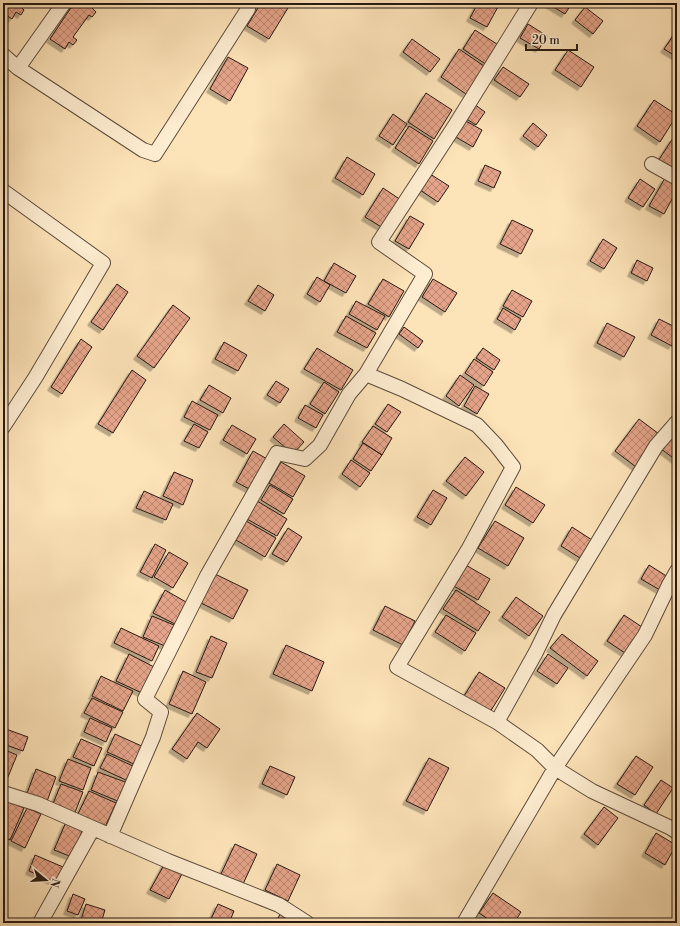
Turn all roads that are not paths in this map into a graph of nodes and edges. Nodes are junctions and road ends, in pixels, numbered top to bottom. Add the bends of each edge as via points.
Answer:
1 (64, 3) edge
2 (531, 3) edge
3 (248, 9) dead end
4 (3, 55) edge
5 (18, 68) junction
6 (652, 164) dead end
7 (677, 178) edge
8 (3, 191) edge
9 (366, 374) junction
10 (677, 422) edge
11 (3, 427) edge
12 (677, 571) edge
13 (497, 722) junction
14 (555, 768) junction
15 (3, 793) edge
16 (93, 828) junction
17 (677, 832) edge
18 (110, 836) junction
19 (40, 923) edge
20 (306, 923) edge
21 (464, 923) edge

1 - 5 street
2 - 9 street via 379,242 425,274
3 - 5 street via 155,154 143,150
4 - 5 street
6 - 7 street
8 - 11 street via 103,263
9 - 13 street via 477,425 513,467 468,550 398,667
9 - 18 street via 349,394 320,444 305,458 277,453 207,576 145,699 161,712 153,737
10 - 13 street via 656,446 554,615
12 - 14 street via 645,636
13 - 14 street via 537,750
14 - 17 street via 592,791
14 - 21 street
15 - 16 street via 38,804
16 - 18 street
16 - 19 street
18 - 20 street via 279,905

